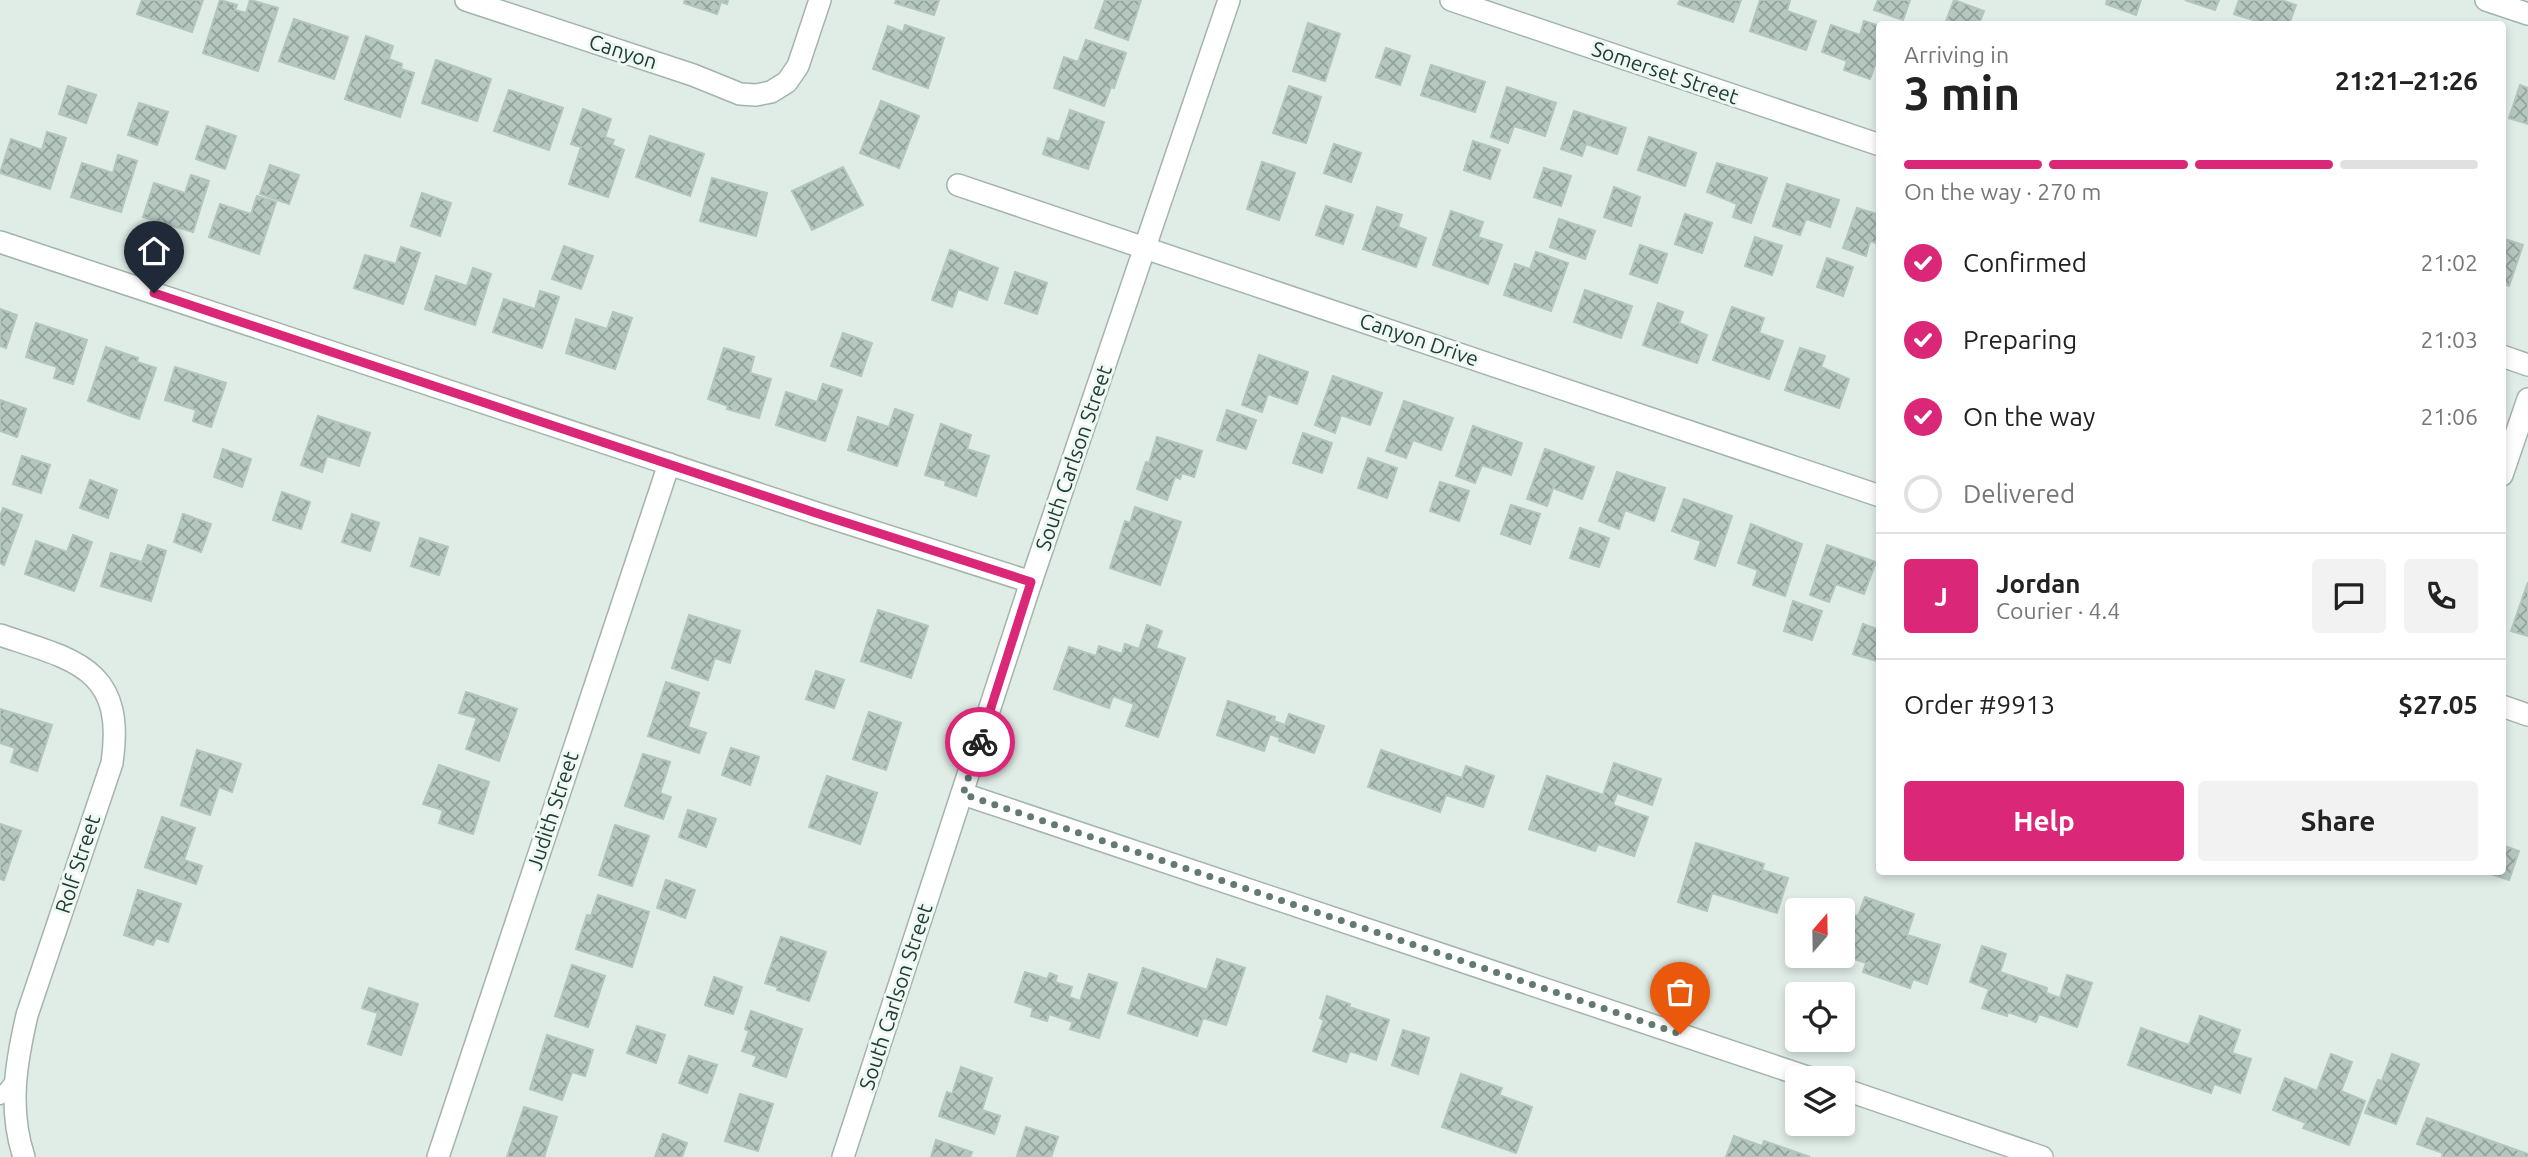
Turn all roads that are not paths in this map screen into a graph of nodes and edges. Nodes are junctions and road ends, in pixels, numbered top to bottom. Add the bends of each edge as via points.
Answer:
1 (466, 0) edge
2 (820, 0) edge
3 (1229, 0) edge
4 (1451, 0) edge
5 (2486, 0) edge
6 (2528, 14) edge
7 (1876, 144) edge
8 (958, 185) dead end
9 (0, 242) edge
10 (1146, 248) junction
11 (2506, 357) edge
12 (2528, 365) edge
13 (2528, 399) edge
14 (2506, 463) edge
15 (669, 464) junction
16 (1876, 495) edge
17 (1031, 582) junction
18 (0, 635) edge
19 (2506, 707) edge
20 (2528, 715) edge
21 (963, 794) junction
22 (1785, 1070) edge
23 (14, 1080) junction
24 (1855, 1093) edge
25 (0, 1097) edge
26 (24, 1157) edge
27 (438, 1157) edge
28 (843, 1157) edge
29 (2042, 1157) edge

1 - 2 street, Canyon via 740,94 756,95 787,82 798,66
3 - 10 street, South Carlson Street
4 - 7 street, Somerset Street
5 - 6 street
8 - 10 street, Canyon Drive
9 - 15 street
10 - 16 street, Canyon Drive
10 - 17 street, South Carlson Street
11 - 12 street
13 - 14 street
15 - 17 street
15 - 27 street, Judith Street
17 - 21 street, South Carlson Street
18 - 23 street, Rolf Street via 86,668 105,689 116,738 112,763 27,1015
19 - 20 street
21 - 22 street
21 - 28 street, South Carlson Street
23 - 25 lane
23 - 26 street, Rolf Street
24 - 29 street

